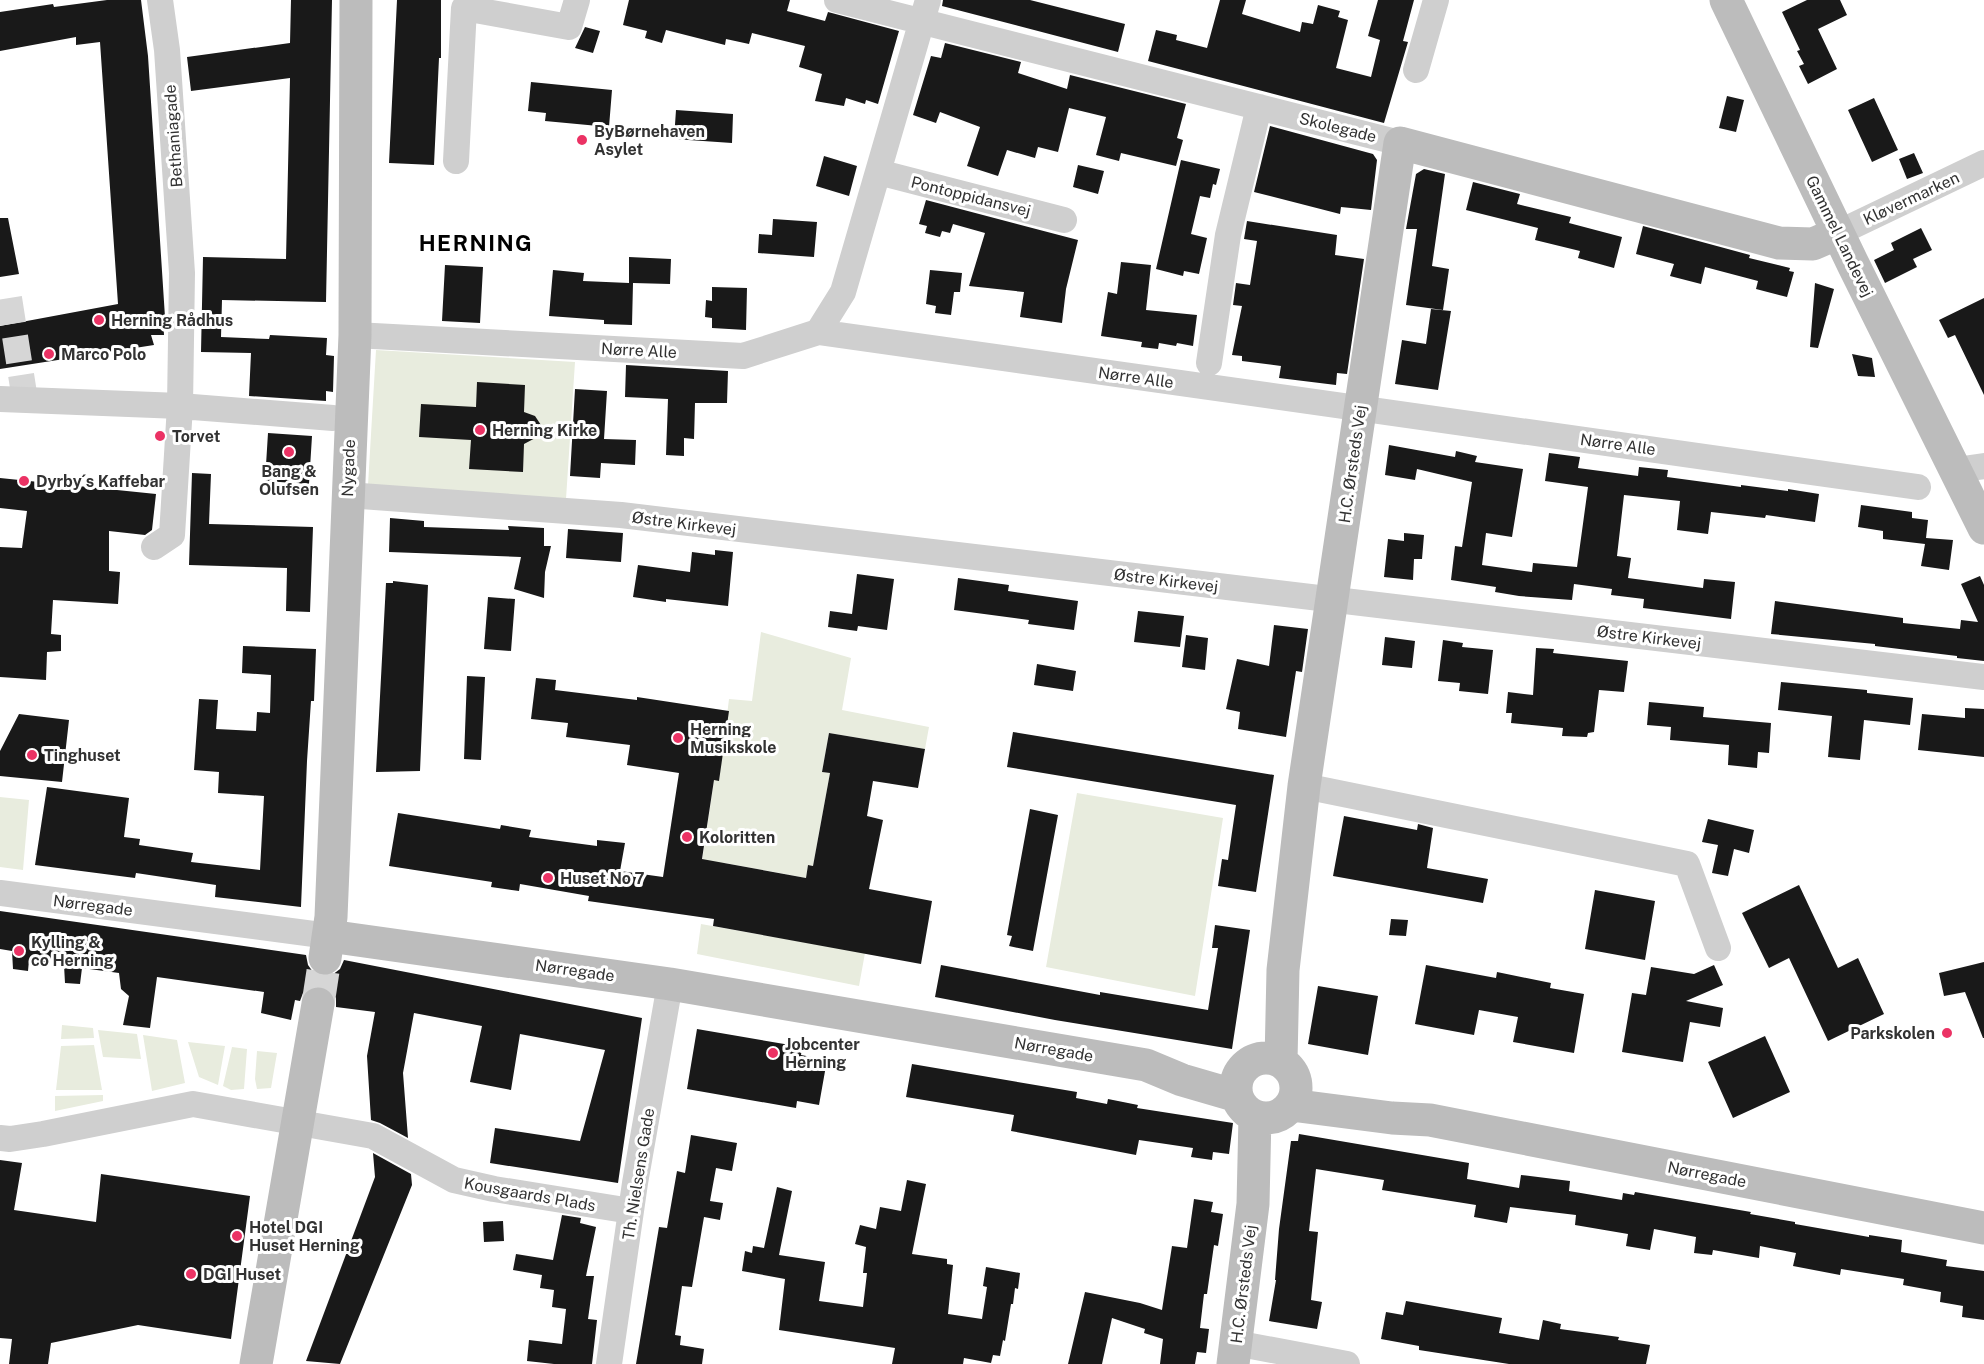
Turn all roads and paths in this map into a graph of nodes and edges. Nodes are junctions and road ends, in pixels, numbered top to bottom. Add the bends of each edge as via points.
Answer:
1 (160, 0) edge
2 (356, 0) edge
3 (576, 0) edge
4 (837, 0) edge
5 (1436, 0) edge
6 (1726, 0) edge
7 (925, 11) edge
8 (1416, 70) dead end
9 (1259, 107) junction
10 (1400, 142) junction
11 (456, 161) dead end
12 (1984, 163) edge
13 (878, 172) junction
14 (1064, 220) dead end
15 (1838, 232) junction
16 (818, 332) junction
17 (355, 335) junction
18 (1209, 363) dead end
19 (0, 399) edge
20 (180, 406) junction
21 (1360, 408) junction
22 (333, 417) dead end
23 (1970, 468) edge
24 (1918, 487) dead end
25 (347, 495) junction
26 (1984, 528) edge
27 (154, 547) dead end
28 (1332, 599) junction
29 (1984, 677) edge
30 (1304, 786) junction
31 (0, 893) edge
32 (327, 947) junction
33 (1718, 948) dead end
34 (670, 984) junction
35 (318, 1004) tunnel mouth
36 (1267, 1088) junction
37 (297, 1121) junction
38 (0, 1138) edge
39 (631, 1211) junction
40 (1984, 1228) edge
41 (1234, 1353) edge
42 (256, 1364) edge
43 (609, 1364) edge
44 (1347, 1364) edge

1 - 20 street, Bethaniagade via 182,273
2 - 17 street, Nygade
3 - 11 street via 569,27 464,8
4 - 7 street, Skolegade
5 - 8 street
6 - 15 street, Gammel Landevej
7 - 9 street, Skolegade
7 - 13 street
9 - 10 street, Skolegade
9 - 18 street via 1228,235
10 - 15 street, Skolegade via 1779,243 1813,244
10 - 21 street, H.C. Ørsteds Vej
12 - 15 street, Kløvermarken
13 - 14 street, Pontoppidansvej
13 - 16 street via 843,292
15 - 23 street, Gammel Landevej
16 - 17 street, Nørre Alle via 743,356
16 - 21 street, Nørre Alle
17 - 25 street, Nygade
19 - 20 street
20 - 22 street
20 - 27 street via 172,535
21 - 24 street, Nørre Alle
21 - 28 street, H.C. Ørsteds Vej
23 - 26 street, Gammel Landevej
25 - 28 street, Østre Kirkevej via 621,516
25 - 32 street, Nygade
28 - 29 street, Østre Kirkevej
28 - 30 street, H.C. Ørsteds Vej
30 - 33 street via 1688,864
30 - 36 street, H.C. Ørsteds Vej
31 - 32 street, Nørregade
32 - 34 street, Nørregade
34 - 36 street, Nørregade via 1146,1065 1184,1064
34 - 39 street, Th. Nielsens Gade
35 - 37 street
36 - 40 street, Nørregade via 1392,1118 1430,1120
36 - 41 street, H.C. Ørsteds Vej
37 - 38 street, Kousgaards Plads via 193,1104 43,1134
37 - 39 street, Kousgaards Plads via 373,1136 454,1180
37 - 42 street
39 - 43 street, Th. Nielsens Gade
41 - 44 street

